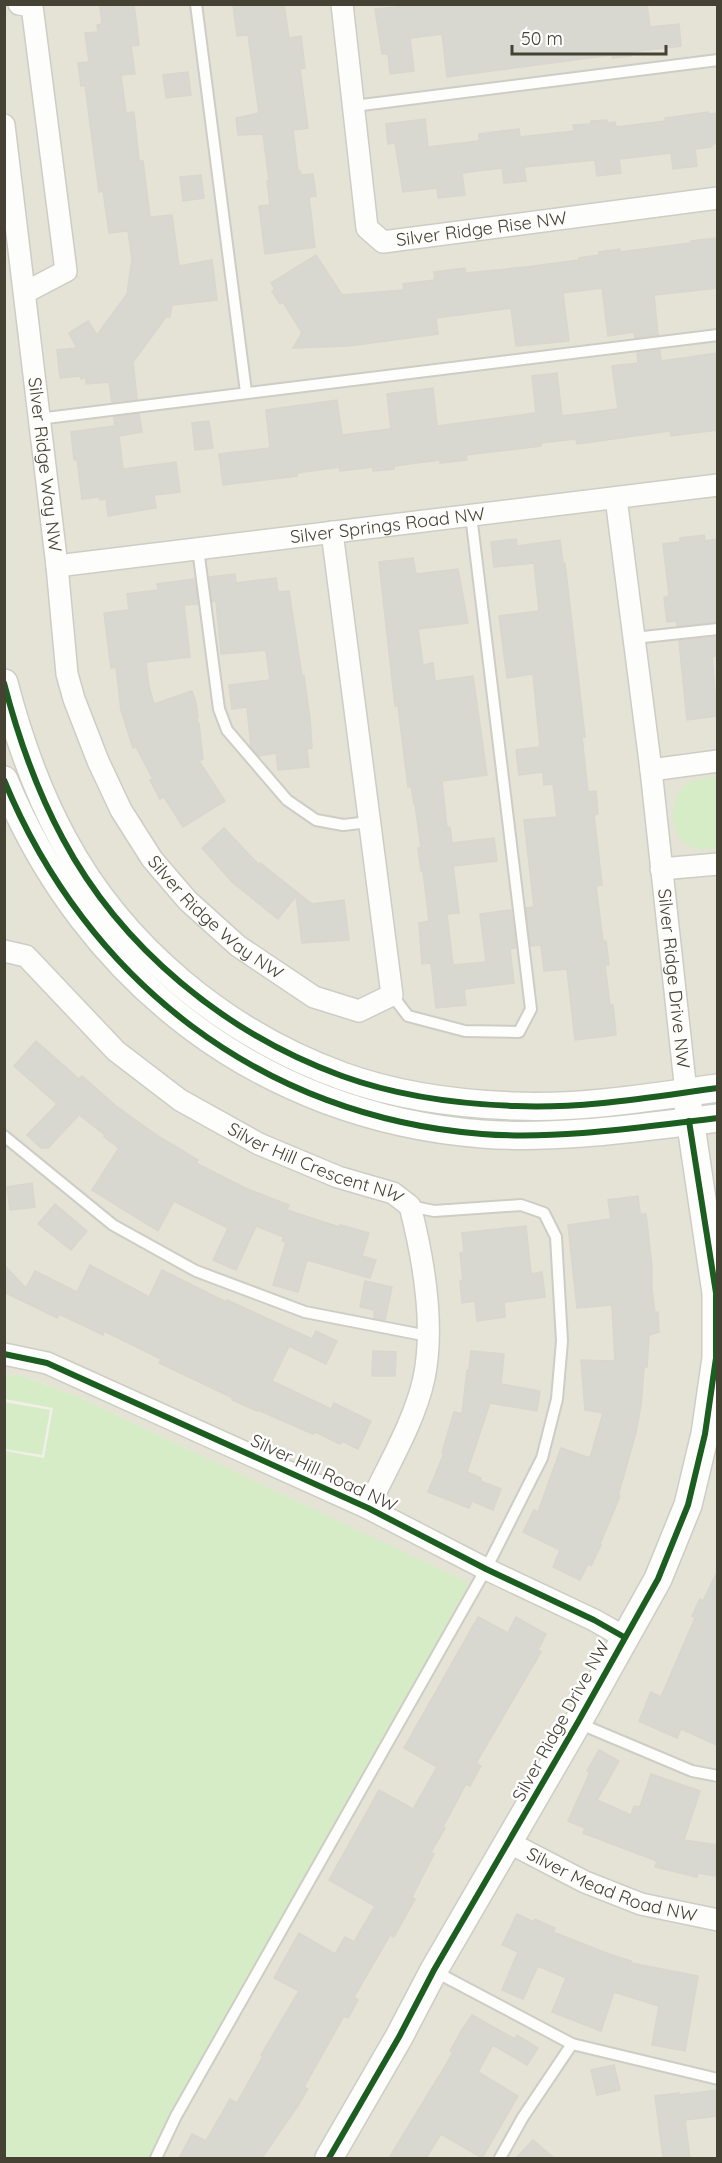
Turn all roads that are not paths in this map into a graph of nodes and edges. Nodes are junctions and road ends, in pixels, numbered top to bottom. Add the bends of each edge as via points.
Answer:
1 (19, 4) edge
2 (196, 4) edge
3 (342, 4) edge
4 (717, 60) edge
5 (354, 105) junction
6 (4, 125) edge
7 (717, 198) edge
8 (26, 292) junction
9 (717, 335) edge
10 (246, 392) junction
11 (38, 419) junction
12 (717, 485) edge
13 (616, 498) junction
14 (471, 515) junction
15 (332, 532) junction
16 (198, 549) junction
17 (57, 566) junction
18 (717, 628) edge
19 (634, 638) junction
20 (4, 683) edge
21 (717, 761) edge
22 (651, 770) junction
23 (4, 780) edge
24 (370, 822) junction
25 (717, 864) edge
26 (661, 869) junction
27 (5, 951) edge
28 (392, 995) junction
29 (717, 1088) edge
30 (686, 1092) junction
31 (717, 1118) edge
32 (689, 1121) junction
33 (4, 1136) edge
34 (410, 1206) junction
35 (428, 1335) junction
36 (4, 1354) edge
37 (368, 1508) junction
38 (486, 1569) junction
39 (624, 1637) junction
40 (578, 1722) junction
41 (717, 1776) edge
42 (510, 1842) junction
43 (717, 1920) edge
44 (434, 1970) junction
45 (572, 2044) junction
46 (717, 2079) edge
47 (156, 2158) edge
48 (329, 2158) edge
49 (500, 2158) edge

1 - 8 street via 32,6 66,272
2 - 10 lane
3 - 5 street, Silver Ridge Rise NW
4 - 5 lane
5 - 7 street, Silver Ridge Rise NW via 367,228 383,242
6 - 8 street, Silver Ridge Way NW
8 - 11 street, Silver Ridge Way NW
9 - 10 lane
10 - 11 lane
11 - 17 street, Silver Ridge Way NW
12 - 13 street, Silver Springs Road NW
13 - 14 street, Silver Springs Road NW
13 - 19 street, Silver Ridge Drive NW
14 - 15 street, Silver Springs Road NW
14 - 28 lane via 531,1009 519,1032 465,1031 408,1016
15 - 16 street, Silver Springs Road NW
15 - 24 street
16 - 17 street, Silver Springs Road NW
16 - 24 lane via 219,709 227,730 287,800 316,820 343,825
17 - 28 street, Silver Ridge Way NW via 67,674 74,699 116,800 152,859 188,901 238,946 314,997 359,1011
18 - 19 lane
19 - 22 street, Silver Ridge Drive NW
20 - 30 street via 19,737 47,808 89,881 139,943 177,980 240,1026 291,1055 343,1076 425,1098 517,1106 568,1105
21 - 22 street
22 - 26 street, Silver Ridge Drive NW
23 - 32 street via 38,852 98,939 166,1007 207,1039 256,1068 348,1107 418,1125 482,1134 542,1135
24 - 28 street
25 - 26 street
26 - 30 street, Silver Ridge Drive NW
27 - 34 street, Silver Hill Crescent NW via 26,956 116,1051 180,1100 259,1144 339,1177 393,1193
29 - 30 street
30 - 32 street, Silver Ridge Drive NW
31 - 32 street
32 - 39 street, Silver Ridge Drive NW via 716,1293 716,1358 705,1434 688,1504 658,1579
33 - 35 lane via 113,1225 196,1271 305,1312
34 - 35 street, Silver Hill Crescent NW via 425,1284
34 - 38 lane via 434,1211 520,1205 544,1213 556,1237 562,1341 557,1399 542,1458
35 - 37 street, Silver Hill Crescent NW via 424,1378 411,1416
36 - 37 street, Silver Hill Road NW via 47,1363
37 - 38 street, Silver Hill Road NW
38 - 39 street, Silver Hill Road NW
38 - 47 lane via 176,2116
39 - 40 street, Silver Ridge Drive NW
40 - 41 lane via 692,1771
40 - 42 street, Silver Ridge Drive NW
42 - 43 street, Silver Mead Road NW via 585,1882 641,1904
42 - 44 street, Silver Ridge Drive NW
44 - 45 lane
44 - 48 street, Silver Ridge Drive NW
45 - 46 lane
45 - 49 lane

